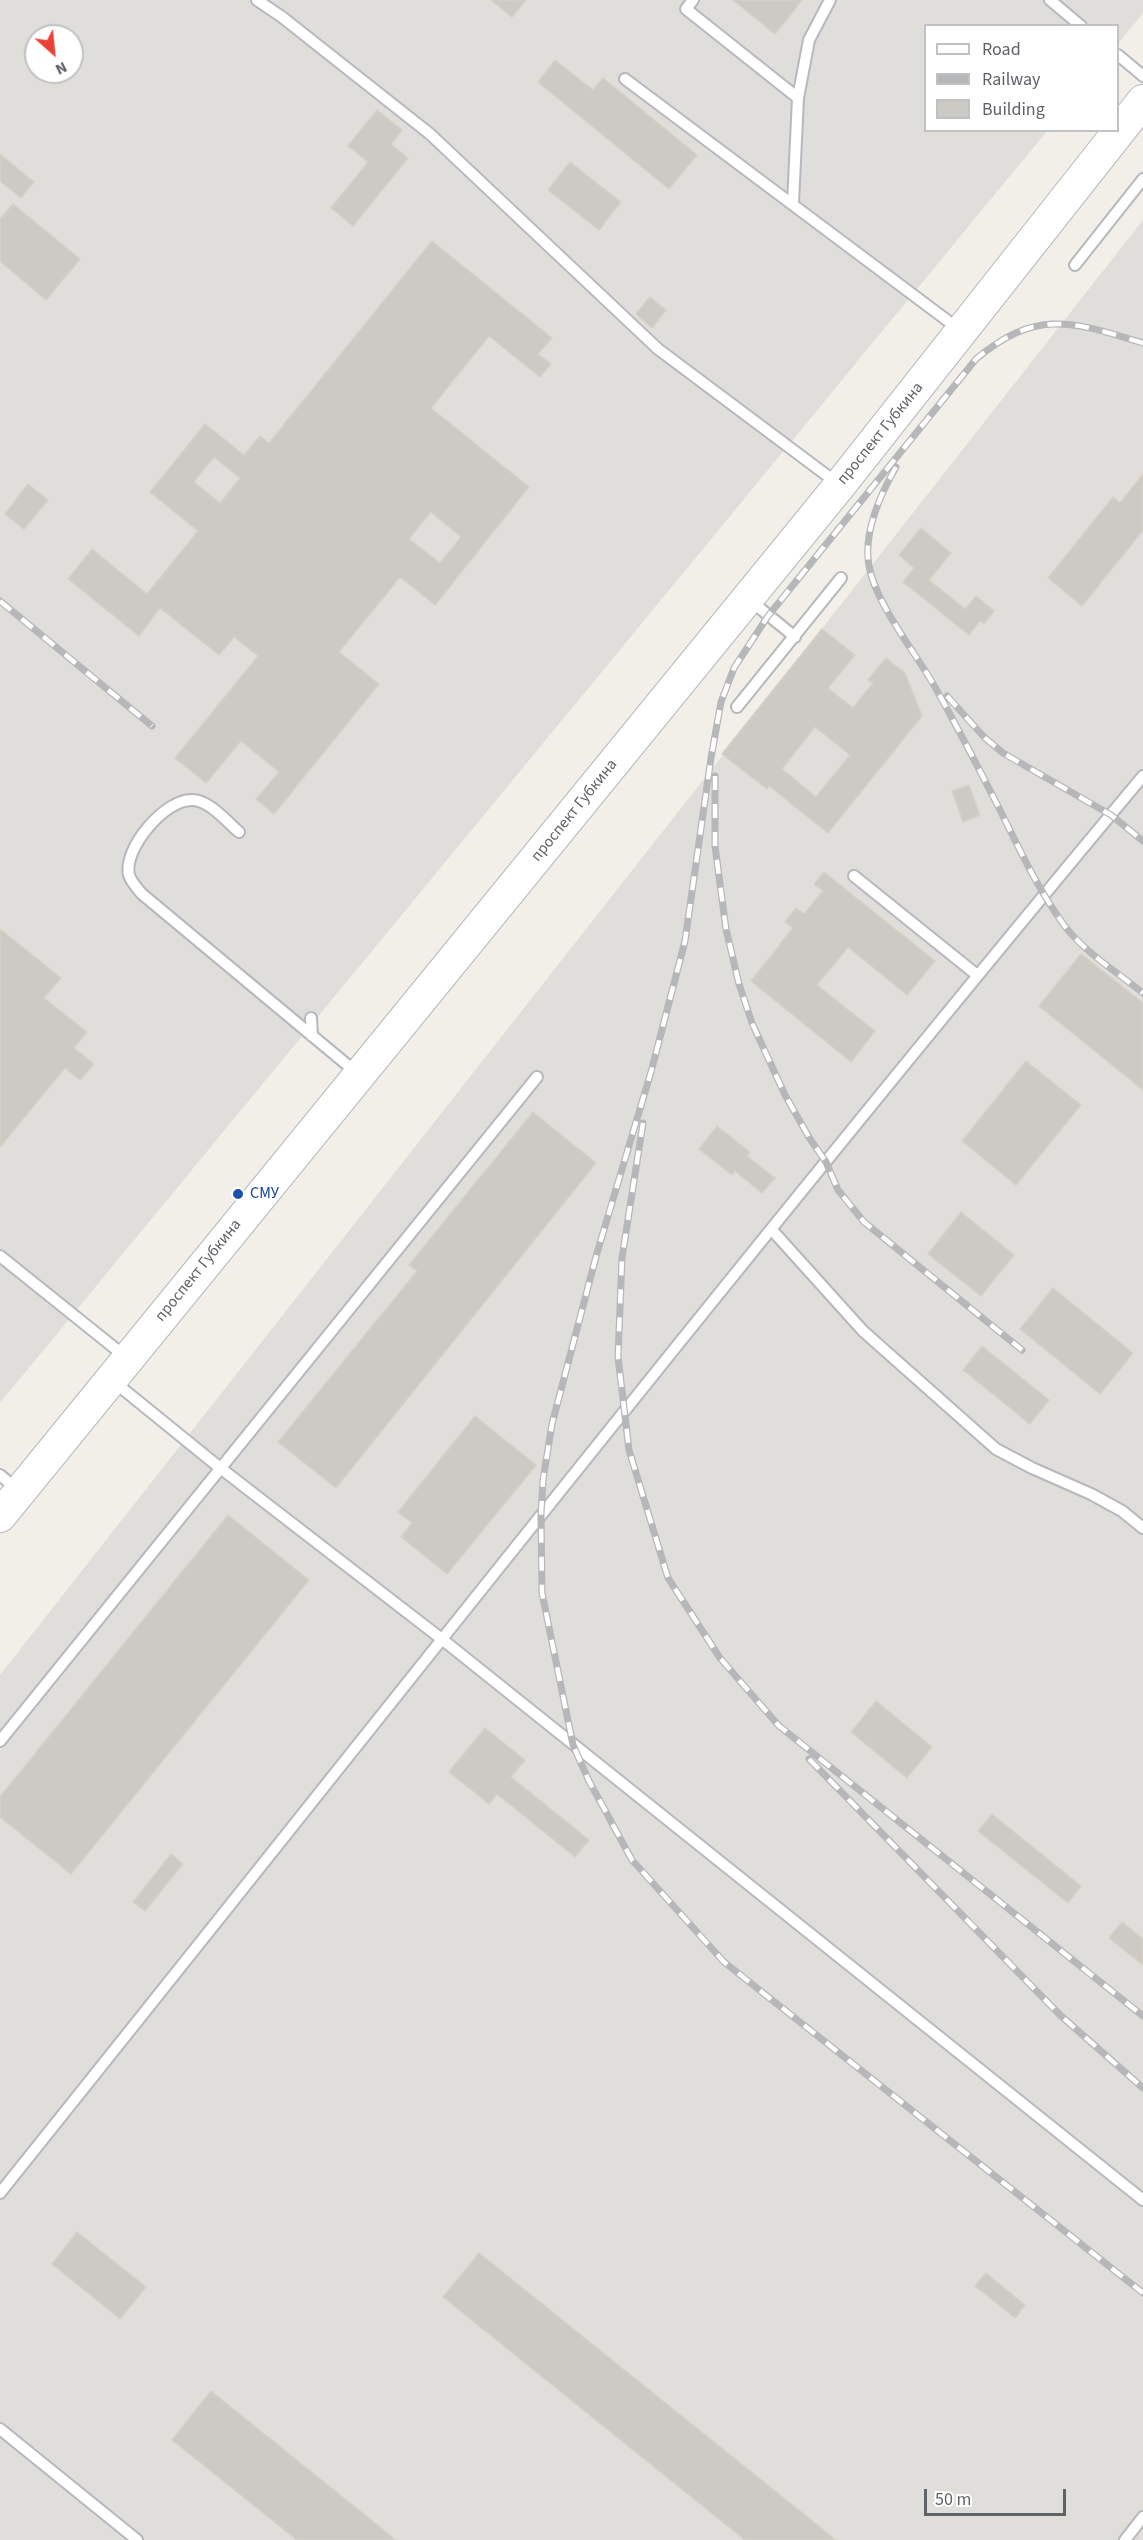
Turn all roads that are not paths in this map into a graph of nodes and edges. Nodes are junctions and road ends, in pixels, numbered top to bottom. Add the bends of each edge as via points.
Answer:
1 (257, 0) edge
2 (693, 0) edge
3 (830, 0) edge
4 (1050, 0) edge
5 (1079, 24) edge
6 (1119, 56) edge
7 (1143, 76) edge
8 (625, 79) dead end
9 (798, 98) junction
10 (1140, 110) edge
11 (1143, 179) edge
12 (793, 203) junction
13 (1075, 265) dead end
14 (962, 332) junction
15 (840, 484) junction
16 (841, 578) dead end
17 (748, 599) junction
18 (795, 637) junction
19 (738, 707) dead end
20 (1143, 776) edge
21 (239, 832) dead end
22 (854, 876) dead end
23 (977, 975) junction
24 (310, 1018) dead end
25 (312, 1036) junction
26 (360, 1075) junction
27 (537, 1077) dead end
28 (772, 1230) junction
29 (0, 1256) edge
30 (119, 1369) junction
31 (219, 1467) junction
32 (10, 1483) edge
33 (0, 1516) edge
34 (1143, 1528) edge
35 (443, 1640) junction
36 (0, 1741) edge
37 (0, 2193) edge
38 (1143, 2200) edge
39 (0, 2429) edge
40 (1143, 2517) edge
41 (137, 2540) edge
42 (1125, 2540) edge

1 - 15 lane via 430,134 658,349
2 - 9 lane via 686,9
3 - 9 lane via 809,40
4 - 5 lane
6 - 7 lane
8 - 12 lane
9 - 12 lane
10 - 14 main road, проспект Губкина
11 - 13 lane
12 - 14 lane
14 - 15 main road, проспект Губкина
15 - 17 main road, проспект Губкина
16 - 18 lane
17 - 18 lane
17 - 26 main road, проспект Губкина
18 - 19 lane
20 - 23 lane
21 - 25 lane via 210,807 194,800 177,802 143,833 129,855 129,876 142,894
22 - 23 lane
23 - 28 lane
24 - 25 lane
25 - 26 lane
26 - 30 main road, проспект Губкина
27 - 31 lane
28 - 34 lane via 862,1331 996,1449 1091,1494
28 - 35 lane
29 - 30 lane
30 - 31 lane
30 - 32 main road, проспект Губкина
31 - 35 lane
31 - 36 lane
32 - 33 main road, проспект Губкина
35 - 37 lane
35 - 38 lane
39 - 41 lane
40 - 42 lane

